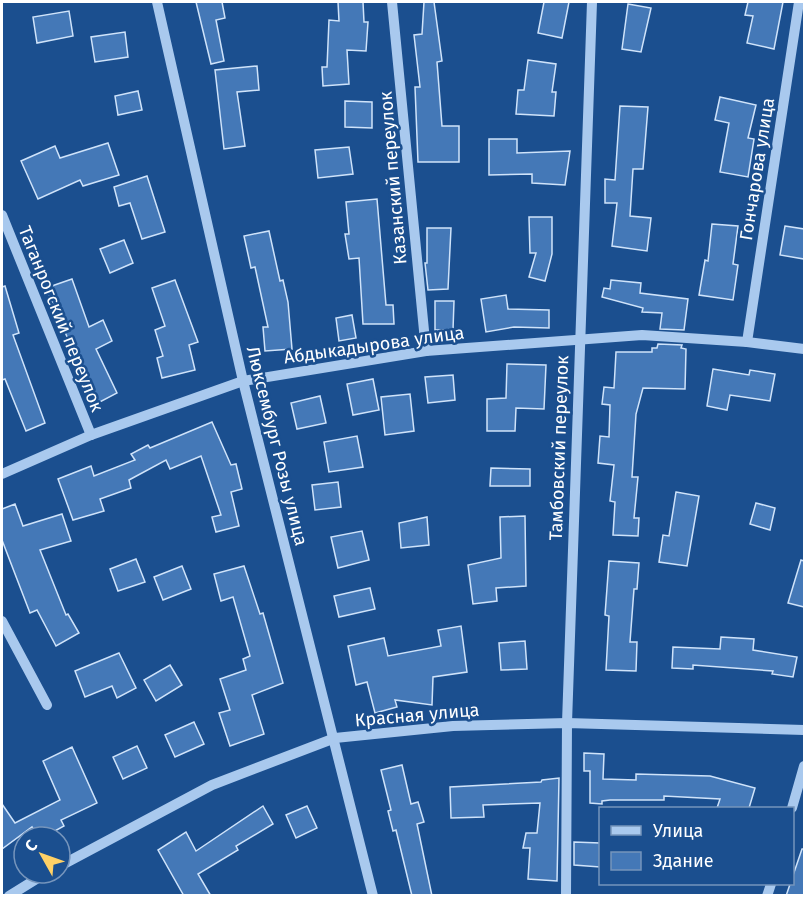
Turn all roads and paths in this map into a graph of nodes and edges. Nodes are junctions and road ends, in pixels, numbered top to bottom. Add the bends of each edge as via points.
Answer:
1 (157, 2) edge
2 (392, 2) edge
3 (592, 2) edge
4 (799, 2) edge
5 (2, 215) edge
6 (579, 341) junction
7 (747, 342) junction
8 (804, 349) edge
9 (426, 351) junction
10 (243, 381) junction
11 (91, 435) junction
12 (2, 474) edge
13 (2, 621) edge
14 (47, 705) dead end
15 (567, 723) junction
16 (804, 730) edge
17 (335, 738) junction
18 (804, 766) edge
19 (792, 807) edge
20 (72, 860) edge
21 (27, 885) edge
22 (9, 896) edge
23 (373, 896) edge
24 (566, 896) edge

1 - 10 street, Люксембург Розы улица
2 - 9 street, Казанский переулок
3 - 6 street, Тамбовский переулок
4 - 7 street, Гончарова улица
5 - 11 street, Таганрогский переулок
6 - 7 street, Абдыкадырова улица via 642,335
6 - 9 street, Абдыкадырова улица
6 - 15 street, Тамбовский переулок
7 - 8 street, Абдыкадырова улица
9 - 10 street, Абдыкадырова улица
10 - 11 street, Абдыкадырова улица
10 - 17 street, Люксембург Розы улица
11 - 12 street, Абдыкадырова улица
13 - 14 street
15 - 16 street, Красная улица
15 - 17 street, Красная улица via 453,726
15 - 24 street, Тамбовский переулок
17 - 20 street, Красная улица via 212,785
17 - 23 street, Люксембург Розы улица
18 - 19 street
21 - 22 street

